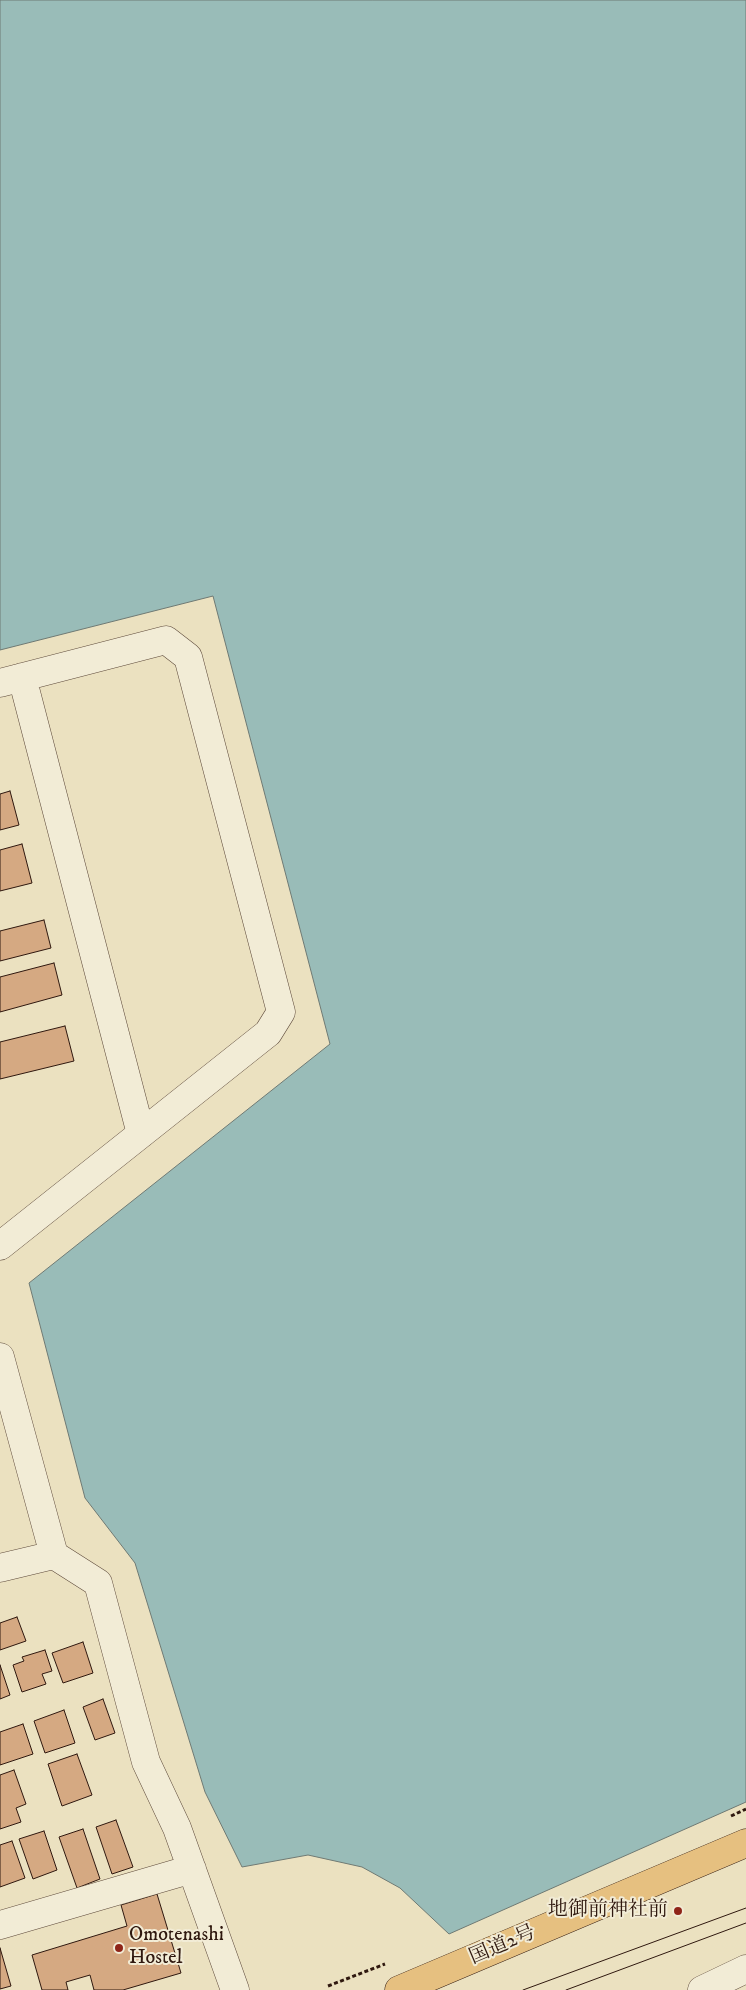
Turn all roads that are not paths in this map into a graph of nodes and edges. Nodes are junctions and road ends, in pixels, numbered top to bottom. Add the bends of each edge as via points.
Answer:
1 (11, 680) edge
2 (140, 1134) junction
3 (0, 1246) edge
4 (0, 1357) edge
5 (54, 1555) junction
6 (0, 1568) edge
7 (746, 1843) edge
8 (192, 1870) junction
9 (0, 1924) edge
10 (746, 1969) edge
11 (235, 1990) edge
12 (399, 1990) edge
13 (702, 1990) edge

1 - 2 street
1 - 2 street via 166,640 188,657 281,1012 268,1032
2 - 3 street
4 - 5 street
5 - 6 street
5 - 8 street via 98,1583 146,1762 177,1828
7 - 12 highway, 国道2号
8 - 9 street
8 - 11 street
10 - 13 street

